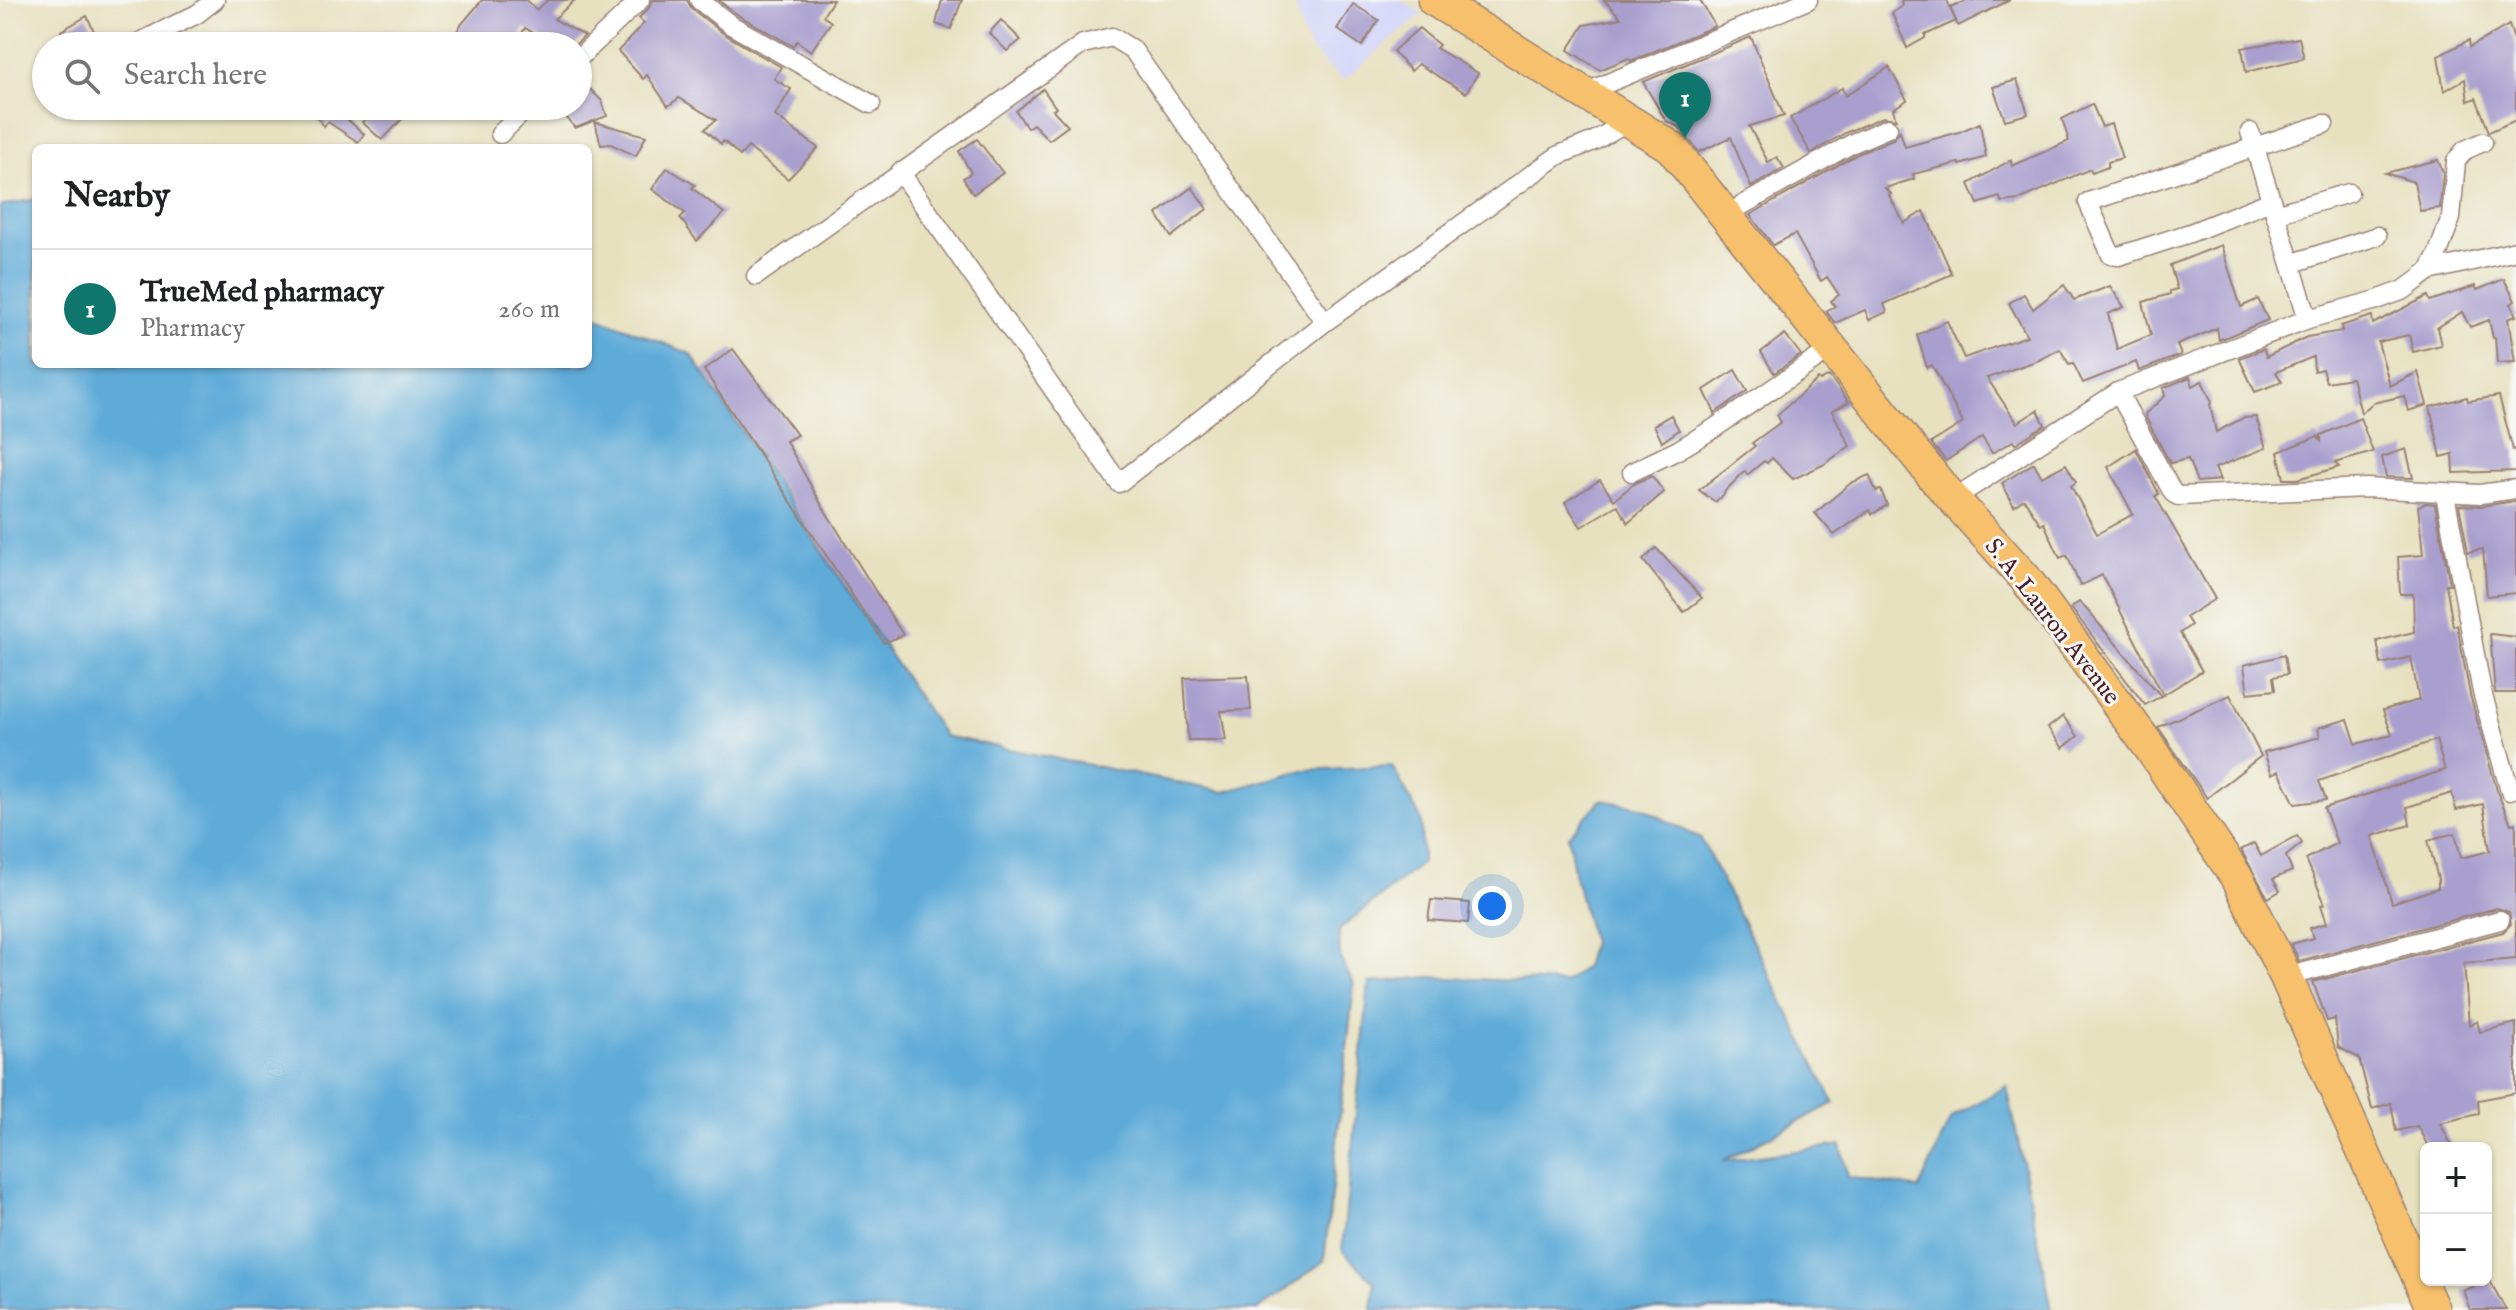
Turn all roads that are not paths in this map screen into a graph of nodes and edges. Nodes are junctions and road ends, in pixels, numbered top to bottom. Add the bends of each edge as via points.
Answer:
1 (215, 0) edge
2 (640, 0) edge
3 (699, 0) edge
4 (1434, 0) edge
5 (1808, 0) edge
6 (160, 32) edge
7 (592, 46) edge
8 (1584, 93) junction
9 (871, 104) dead end
10 (514, 120) edge
11 (1627, 122) junction
12 (2324, 124) dead end
13 (1888, 128) dead end
14 (500, 134) dead end
15 (2252, 140) junction
16 (2483, 142) dead end
17 (900, 172) junction
18 (2349, 193) dead end
19 (2273, 208) junction
20 (1725, 215) junction
21 (2377, 236) dead end
22 (2516, 251) edge
23 (2293, 263) junction
24 (2429, 271) junction
25 (756, 276) dead end
26 (2308, 319) junction
27 (1325, 322) junction
28 (1831, 349) junction
29 (2118, 392) junction
30 (1632, 472) dead end
31 (2516, 489) edge
32 (2445, 494) junction
33 (1953, 499) junction
34 (2510, 791) dead end
35 (2500, 920) dead end
36 (2286, 977) junction
37 (2433, 1310) edge

1 - 6 street
2 - 7 street
3 - 9 street via 731,25
4 - 8 highway, S. A. Lauron Avenue
5 - 8 street
8 - 11 highway, S. A. Lauron Avenue
10 - 14 street
11 - 20 highway, S. A. Lauron Avenue via 1671,147
11 - 27 street via 1559,155
12 - 15 street
13 - 20 street
15 - 19 street
15 - 19 street via 2088,202 2111,255 2119,256
16 - 24 street via 2465,150 2454,165 2451,218
17 - 25 street
17 - 27 street via 1083,44 1112,37 1133,50
17 - 27 street via 1119,483
18 - 19 street
19 - 23 street
20 - 28 highway, S. A. Lauron Avenue
21 - 23 street
22 - 24 street
23 - 26 street
24 - 26 street via 2394,294
26 - 29 street
28 - 30 street via 1713,429
28 - 33 highway, S. A. Lauron Avenue
29 - 32 street via 2178,496 2367,488
29 - 33 street
31 - 32 street
32 - 34 street via 2482,692
33 - 36 highway, S. A. Lauron Avenue via 2025,578 2151,749 2239,881
35 - 36 street
36 - 37 highway, S. A. Lauron Avenue

